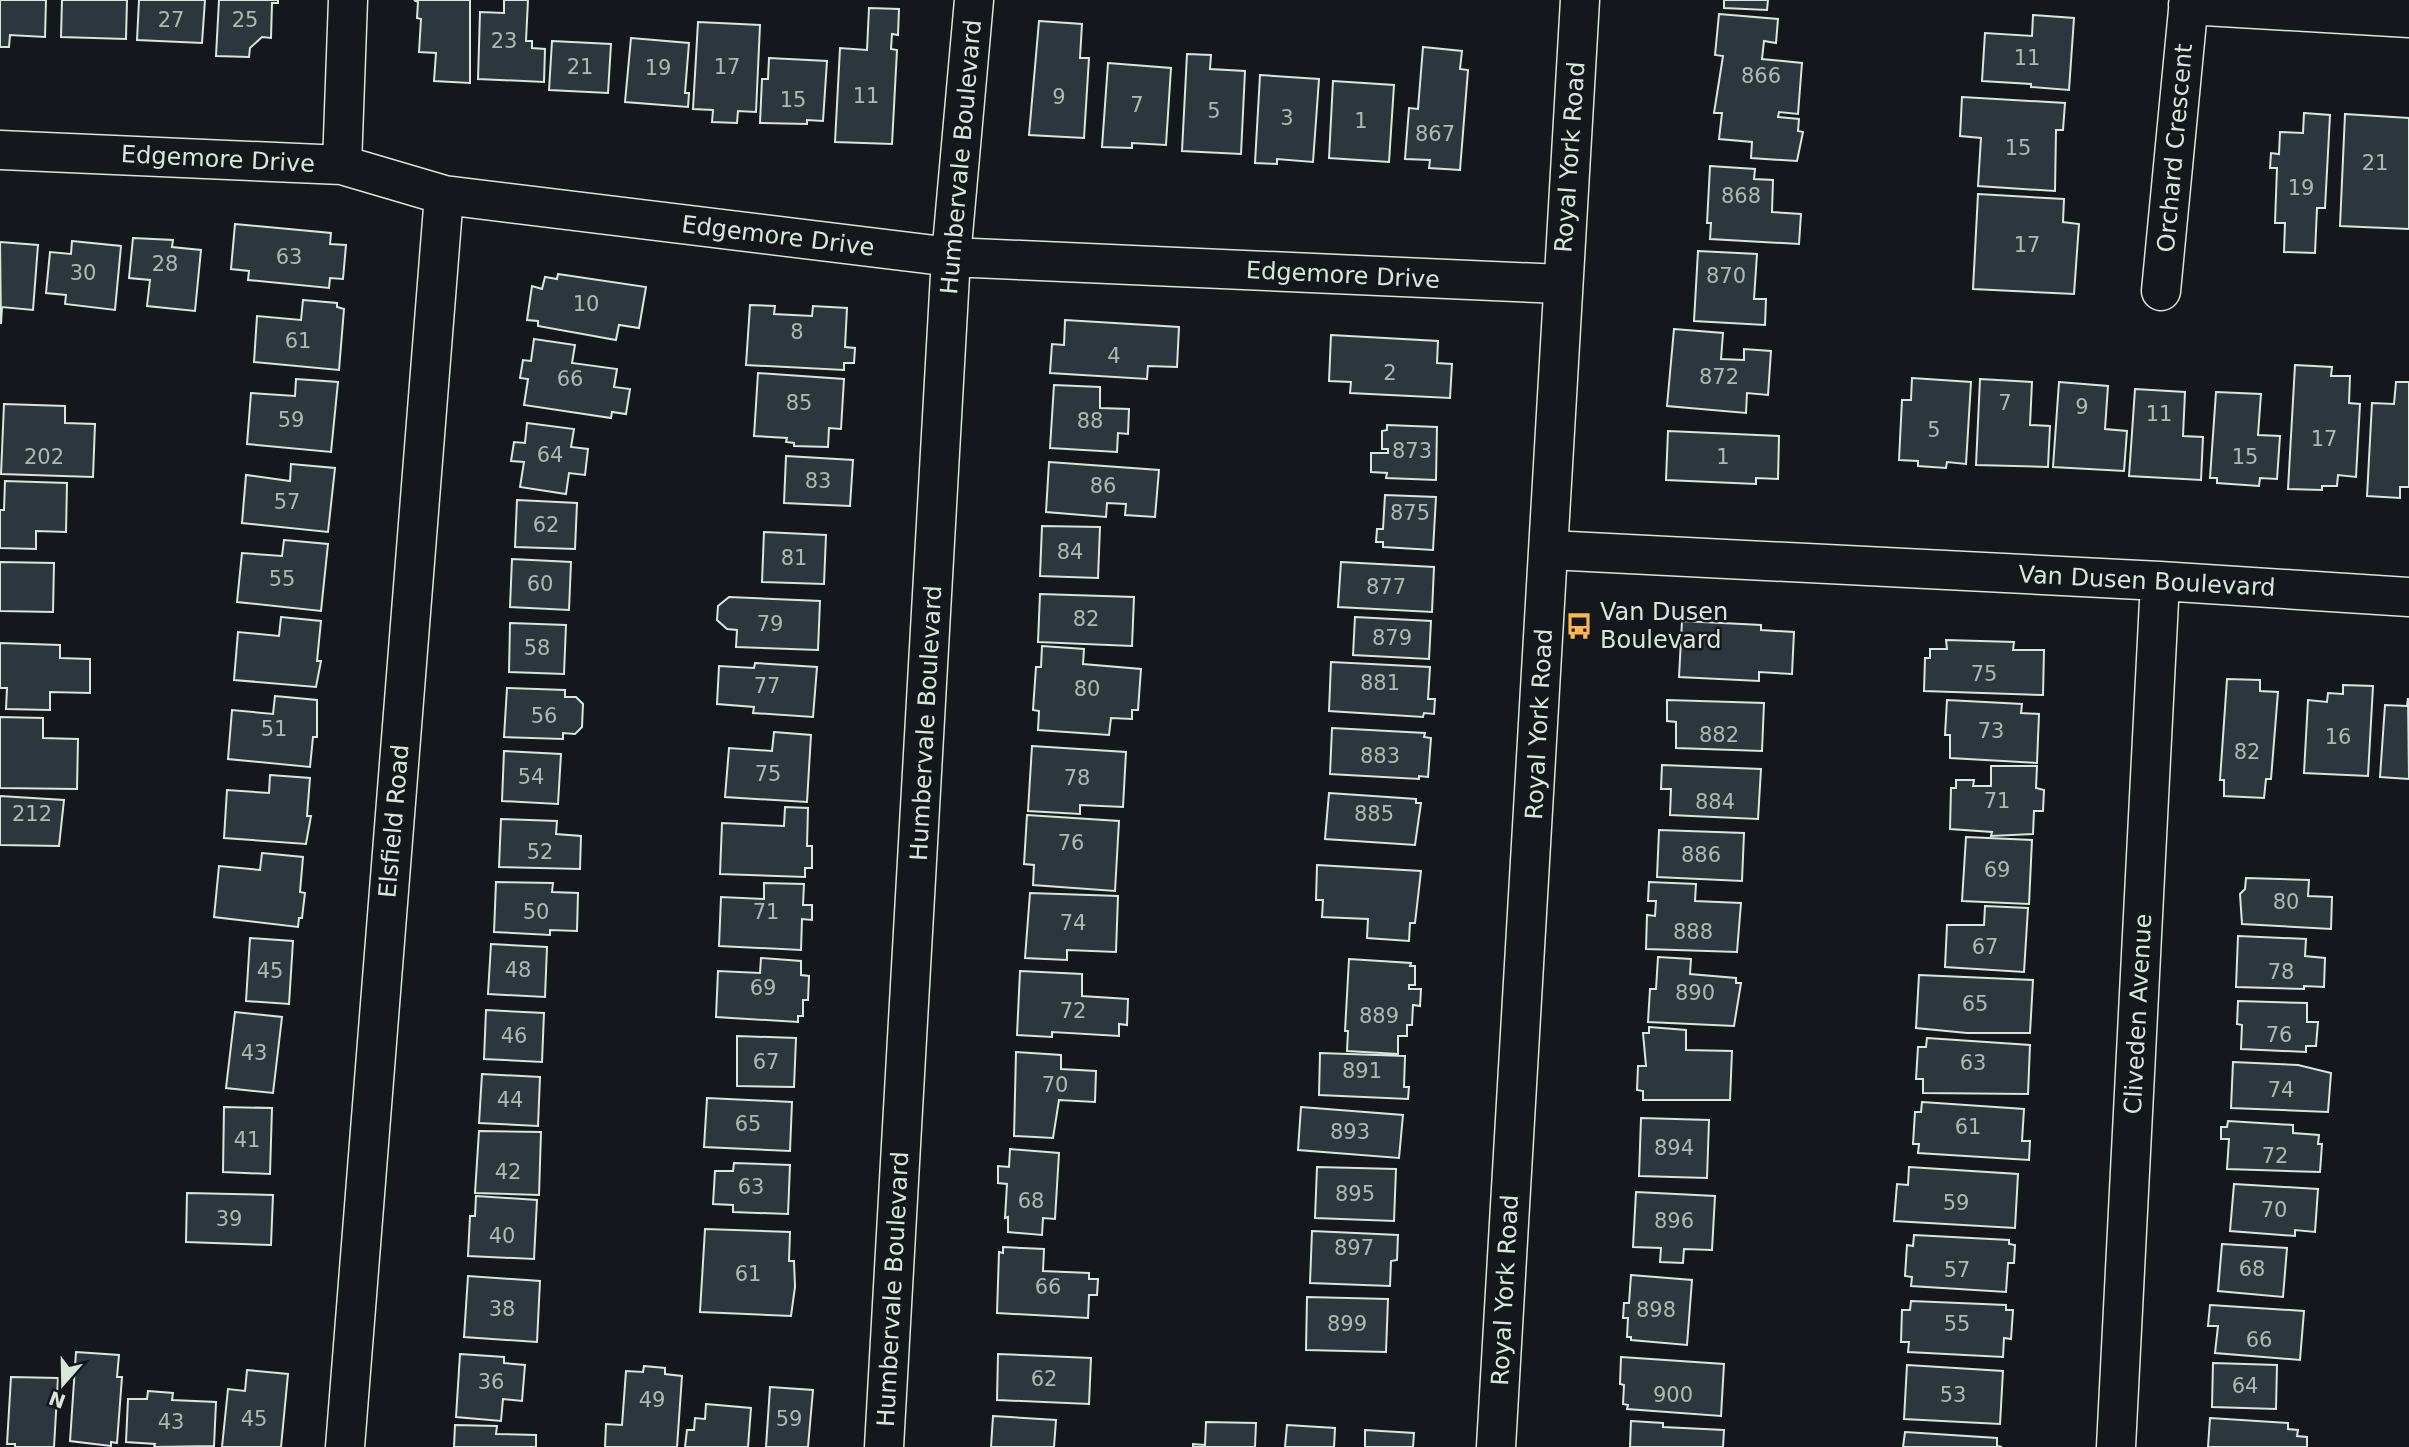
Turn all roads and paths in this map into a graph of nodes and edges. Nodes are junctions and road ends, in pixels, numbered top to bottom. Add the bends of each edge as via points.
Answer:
1 (348, 0) edge
2 (974, 0) edge
3 (1580, 0) edge
4 (2188, 2) edge
5 (2409, 18) edge
6 (0, 150) edge
7 (342, 165) junction
8 (444, 195) junction
9 (951, 257) junction
10 (1561, 284) junction
11 (2161, 291) dead end
12 (1550, 550) junction
13 (2160, 580) junction
14 (2409, 597) edge
15 (345, 1447) edge
16 (884, 1447) edge
17 (1496, 1447) edge
18 (2116, 1447) edge

1 - 7 street
2 - 9 street, Humbervale Boulevard
3 - 10 street, Royal York Road
4 - 5 street, Orchard Crescent
4 - 11 street, Orchard Crescent
6 - 7 street, Edgemore Drive
7 - 8 street, Edgemore Drive
8 - 9 street, Edgemore Drive
8 - 15 street, Elsfield Road
9 - 10 street, Edgemore Drive
9 - 16 street, Humbervale Boulevard
10 - 12 street, Royal York Road
12 - 13 street, Van Dusen Boulevard
12 - 17 street, Royal York Road
13 - 14 street, Van Dusen Boulevard
13 - 18 street, Cliveden Avenue

